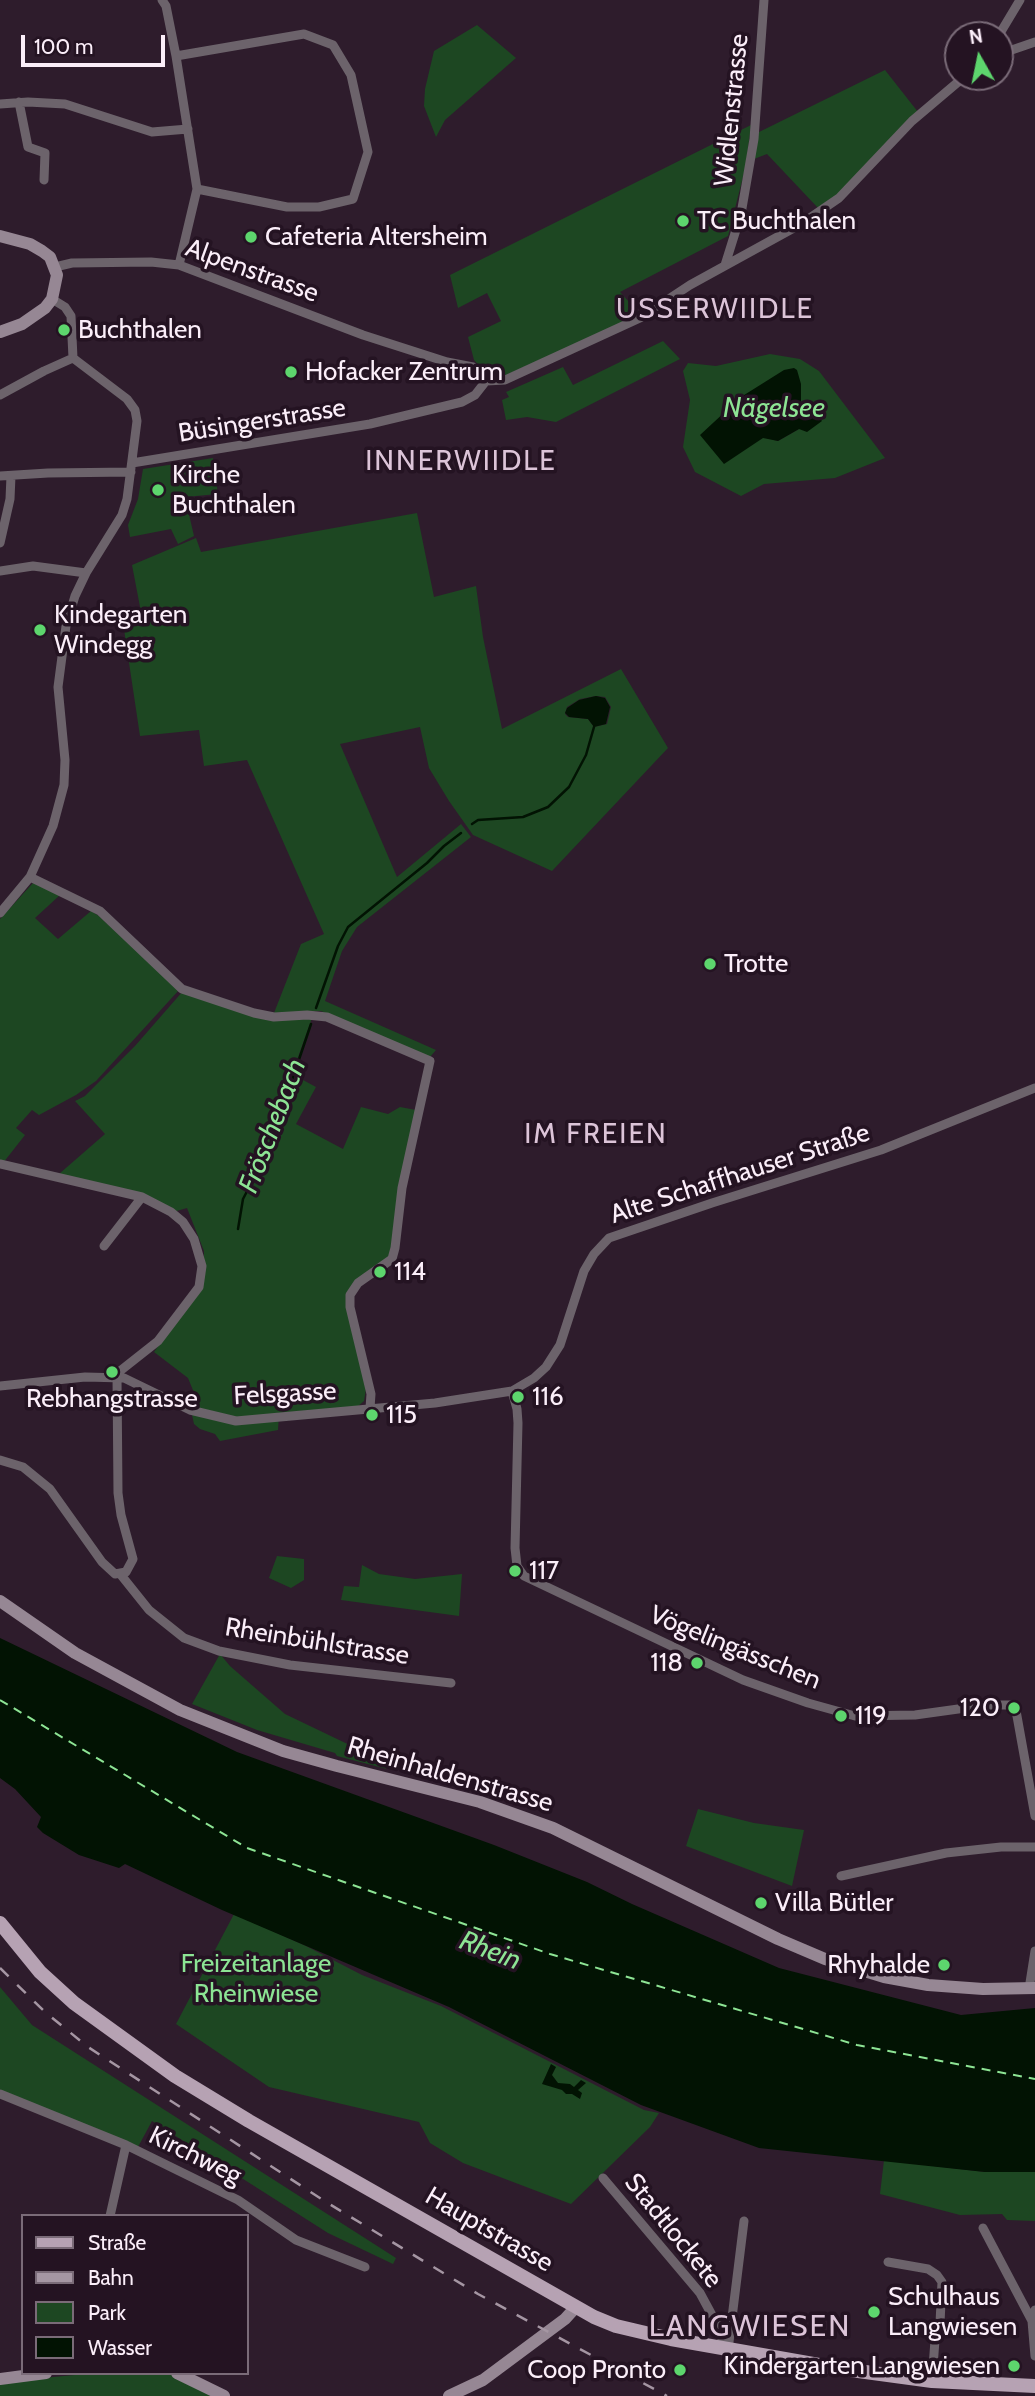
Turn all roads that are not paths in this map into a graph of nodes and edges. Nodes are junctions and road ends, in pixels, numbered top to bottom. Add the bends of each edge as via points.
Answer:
1 (162, 0) edge
2 (764, 0) edge
3 (1020, 0) edge
4 (1007, 21) edge
5 (1035, 42) edge
6 (1014, 49) edge
7 (176, 56) junction
8 (947, 91) edge
9 (19, 102) junction
10 (0, 104) edge
11 (188, 129) junction
12 (44, 180) dead end
13 (197, 190) junction
14 (0, 236) edge
15 (179, 265) junction
16 (725, 265) junction
17 (55, 267) junction
18 (52, 299) junction
19 (0, 332) edge
20 (73, 358) junction
21 (486, 381) junction
22 (0, 395) edge
23 (132, 468) junction
24 (12, 475) junction
25 (0, 476) edge
26 (0, 543) edge
27 (0, 570) edge
28 (86, 573) junction
29 (30, 877) junction
30 (0, 913) edge
31 (1035, 1088) edge
32 (0, 1164) edge
33 (142, 1197) junction
34 (104, 1246) dead end
35 (117, 1377) junction
36 (0, 1386) edge
37 (512, 1391) junction
38 (370, 1408) junction
39 (0, 1460) edge
40 (121, 1575) junction
41 (0, 1601) edge
42 (451, 1683) dead end
43 (1035, 1816) edge
44 (1035, 1846) edge
45 (841, 1876) dead end
46 (0, 1923) edge
47 (1035, 1951) edge
48 (1028, 1989) edge
49 (0, 2094) edge
50 (126, 2145) junction
51 (604, 2178) dead end
52 (110, 2214) edge
53 (744, 2221) dead end
54 (983, 2228) dead end
55 (888, 2262) dead end
56 (365, 2267) dead end
57 (575, 2308) junction
58 (1035, 2310) edge
59 (1032, 2321) junction
60 (724, 2349) junction
61 (1035, 2356) edge
62 (31, 2375) edge
63 (181, 2375) edge
64 (0, 2379) edge
65 (932, 2381) junction
66 (1035, 2386) edge
67 (224, 2396) edge
68 (449, 2396) edge

1 - 7 street
2 - 16 street, Widlenstrasse via 754,139 741,214
3 - 4 street
5 - 6 street
7 - 11 street
7 - 13 street via 304,34 332,45 351,75 368,152 353,199 319,207 287,207
8 - 16 street, Büsingerstrasse via 912,121 839,198
9 - 10 street
9 - 11 street via 65,104 152,132
9 - 12 street via 28,147 45,153
11 - 13 street
13 - 15 street
14 - 17 main road via 42,251
15 - 17 street, Alpenstrasse
15 - 21 street, Alpenstrasse via 363,335 473,367
16 - 21 street, Büsingerstrasse via 640,318 505,380
17 - 18 main road
18 - 19 main road via 22,324
18 - 20 street via 70,312
20 - 22 street
20 - 23 street via 133,406 137,421
21 - 23 street, Büsingerstrasse via 462,402 370,424
23 - 24 street, Büsingerstrasse
23 - 28 street via 120,521
24 - 25 street, Büsingerstrasse
24 - 26 street
27 - 28 street via 33,566
28 - 29 street via 66,626 58,687 64,785 53,827
29 - 30 street
29 - 38 street via 100,911 183,989 274,1017 327,1017 430,1061 402,1188 395,1248 391,1259 358,1283 350,1295
31 - 37 street, Alte Schaffhauser Straße via 881,1150 609,1238 584,1271 560,1345 546,1367
32 - 33 street
33 - 34 street
33 - 35 street via 183,1222 200,1254 201,1274 198,1287 158,1342
35 - 36 street, Felsgasse
35 - 38 street, Felsgasse via 191,1410 236,1421
35 - 40 street via 118,1493 133,1559
37 - 38 street, Alte Schaffhauser Straße
37 - 43 street, Vögelingässchen via 518,1423 515,1548 517,1566 524,1576 743,1680 855,1716 915,1716 1014,1705
39 - 40 street, Rheinbühlstrasse via 23,1467 50,1489 94,1553 111,1572
40 - 42 street, Rheinbühlstrasse via 149,1610 184,1638 219,1651 290,1665
41 - 48 main road, Rheinhaldenstrasse via 75,1653 180,1710 283,1751 468,1798 553,1828 824,1959 928,1985
44 - 45 street via 946,1853
46 - 57 main road, Hauptstrasse via 40,1972 74,2003 176,2076
47 - 48 street
49 - 50 street, Kirchweg
50 - 52 street
50 - 56 street, Kirchweg via 238,2200 296,2240
51 - 60 street, Stadtlockete via 700,2293 720,2330
53 - 60 street via 729,2342
54 - 59 street
55 - 65 street via 928,2269 942,2282
57 - 60 main road, Hauptstrasse via 616,2326
57 - 68 main road via 483,2380
58 - 59 street
59 - 61 street
60 - 65 main road, Hauptstrasse
62 - 64 main road
63 - 67 main road
65 - 66 main road, Hauptstrasse

